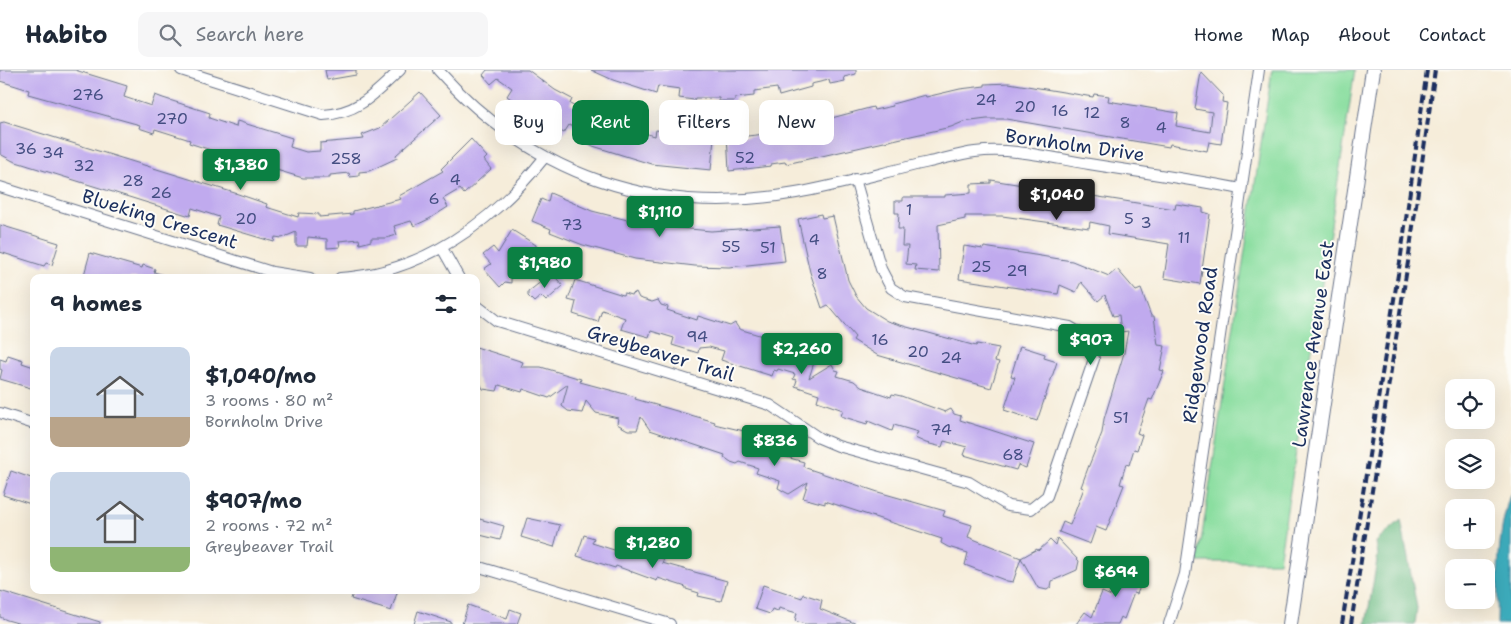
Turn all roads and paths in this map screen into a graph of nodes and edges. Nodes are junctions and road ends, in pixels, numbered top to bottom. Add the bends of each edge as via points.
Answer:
1 (181, 70) edge
2 (400, 70) edge
3 (438, 70) edge
4 (1259, 70) edge
5 (1373, 70) edge
6 (544, 158) junction
7 (855, 179) junction
8 (0, 187) edge
9 (1241, 189) junction
10 (442, 248) junction
11 (285, 274) edge
12 (360, 274) edge
13 (457, 274) edge
14 (480, 308) edge
15 (0, 413) edge
16 (30, 423) edge
17 (480, 567) edge
18 (670, 624) edge
19 (1169, 624) edge
20 (1290, 624) edge

1 - 2 street via 323,115 341,114 361,104
3 - 6 street, Bornholm Drive via 477,110
4 - 9 street, Ridgewood Road
5 - 20 street, Lawrence Avenue East
6 - 7 street, Bornholm Drive via 634,191 712,200 796,193
6 - 10 street via 493,212
7 - 9 street, Bornholm Drive via 976,152 1016,152
7 - 14 street, Greybeaver Trail via 881,269 891,288 905,297 1070,327 1089,338 1094,359 1047,496 1031,509 1008,506 969,482 838,446 819,438 770,405 498,321
8 - 11 street, Blueking Crescent
9 - 19 street, Ridgewood Road via 1185,574
10 - 12 street via 400,266
10 - 13 street
15 - 16 street
17 - 18 street

